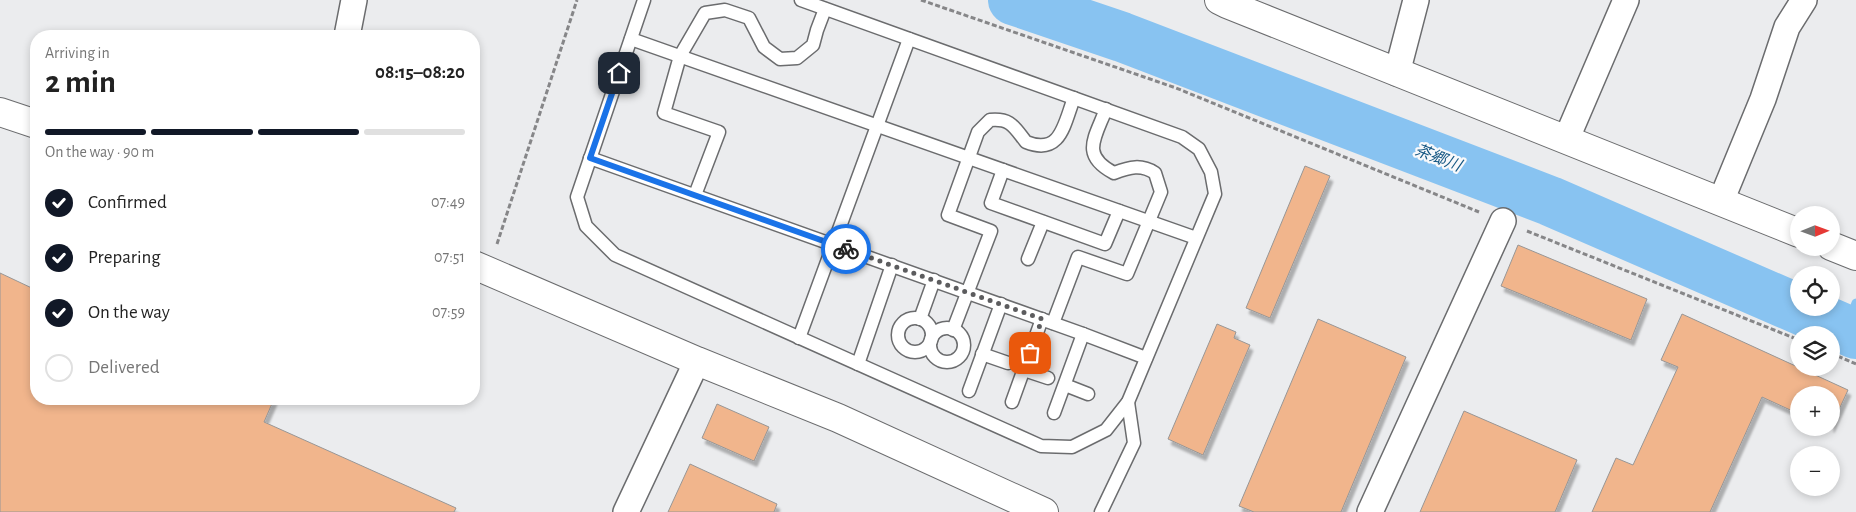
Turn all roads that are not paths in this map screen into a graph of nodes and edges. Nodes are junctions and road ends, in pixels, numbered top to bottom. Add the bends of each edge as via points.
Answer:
1 (354, 0) edge
2 (644, 0) edge
3 (801, 0) edge
4 (1219, 0) edge
5 (1416, 0) edge
6 (1626, 0) edge
7 (1804, 0) edge
8 (825, 9) junction
9 (348, 30) edge
10 (631, 39) junction
11 (909, 39) junction
12 (680, 56) junction
13 (1397, 73) junction
14 (1074, 98) junction
15 (1106, 109) junction
16 (0, 112) edge
17 (30, 122) edge
18 (877, 126) junction
19 (1566, 140) junction
20 (968, 157) junction
21 (590, 158) junction
22 (1003, 170) junction
23 (695, 195) junction
24 (1721, 201) junction
25 (1119, 211) junction
26 (1148, 221) junction
27 (1503, 221) road end
28 (1043, 222) junction
29 (1790, 229) edge
30 (1196, 238) junction
31 (833, 244) junction
32 (1840, 250) edge
33 (1856, 256) edge
34 (1028, 259) dead end
35 (892, 266) junction
36 (481, 268) edge
37 (934, 280) junction
38 (967, 292) junction
39 (1001, 304) junction
40 (920, 319) dead end
41 (1047, 321) junction
42 (953, 330) dead end
43 (1083, 334) junction
44 (799, 338) junction
45 (982, 354) junction
46 (1146, 358) junction
47 (697, 361) junction
48 (1008, 363) dead end
49 (858, 364) junction
50 (1024, 370) junction
51 (1048, 378) dead end
52 (1065, 385) junction
53 (969, 391) dead end
54 (1088, 394) dead end
55 (1012, 402) dead end
56 (1128, 402) junction
57 (1054, 413) dead end
58 (626, 512) edge
59 (1044, 512) edge
60 (1101, 512) edge
61 (1370, 512) edge

1 - 9 street
2 - 10 lane
3 - 8 lane
4 - 13 street
5 - 13 street
6 - 19 street
7 - 24 street via 1786,27 1762,99
8 - 11 lane
8 - 12 lane via 813,45 797,58 780,59 764,47 749,18 725,10 705,12
10 - 12 lane
10 - 21 lane
11 - 14 lane
11 - 18 lane
12 - 18 lane
12 - 23 lane via 664,113 719,132
13 - 19 street
14 - 15 lane
14 - 20 lane via 1059,137 1051,145 1026,142 1016,128 1004,120 990,120 978,132
15 - 26 lane via 1092,146 1095,158 1114,173 1139,166 1155,173 1161,192
15 - 30 lane via 1182,137 1199,149 1211,172 1215,194
16 - 17 street
18 - 20 lane
18 - 31 lane
19 - 24 street
20 - 22 lane
20 - 38 lane via 948,215 991,231
21 - 23 lane
21 - 44 lane via 577,197 586,226 615,255
22 - 25 lane
22 - 28 lane via 991,203
23 - 31 lane
24 - 29 street
25 - 26 lane
25 - 28 lane via 1105,244
26 - 30 lane
26 - 41 lane via 1127,274 1078,257
27 - 61 street
28 - 34 lane
30 - 46 lane
31 - 35 lane
31 - 44 lane
32 - 33 street
35 - 37 lane
35 - 49 lane
36 - 47 street
37 - 38 lane
37 - 40 lane
38 - 39 lane
38 - 42 lane
39 - 41 lane
39 - 45 lane
41 - 43 lane
41 - 50 lane
43 - 46 lane
43 - 52 lane
44 - 49 lane
45 - 48 lane
45 - 53 lane
46 - 56 lane
47 - 58 street
47 - 59 street via 838,418
49 - 56 lane via 1042,446 1072,447 1106,430
50 - 51 lane
50 - 55 lane
52 - 54 lane
52 - 57 lane
56 - 60 lane via 1134,442

